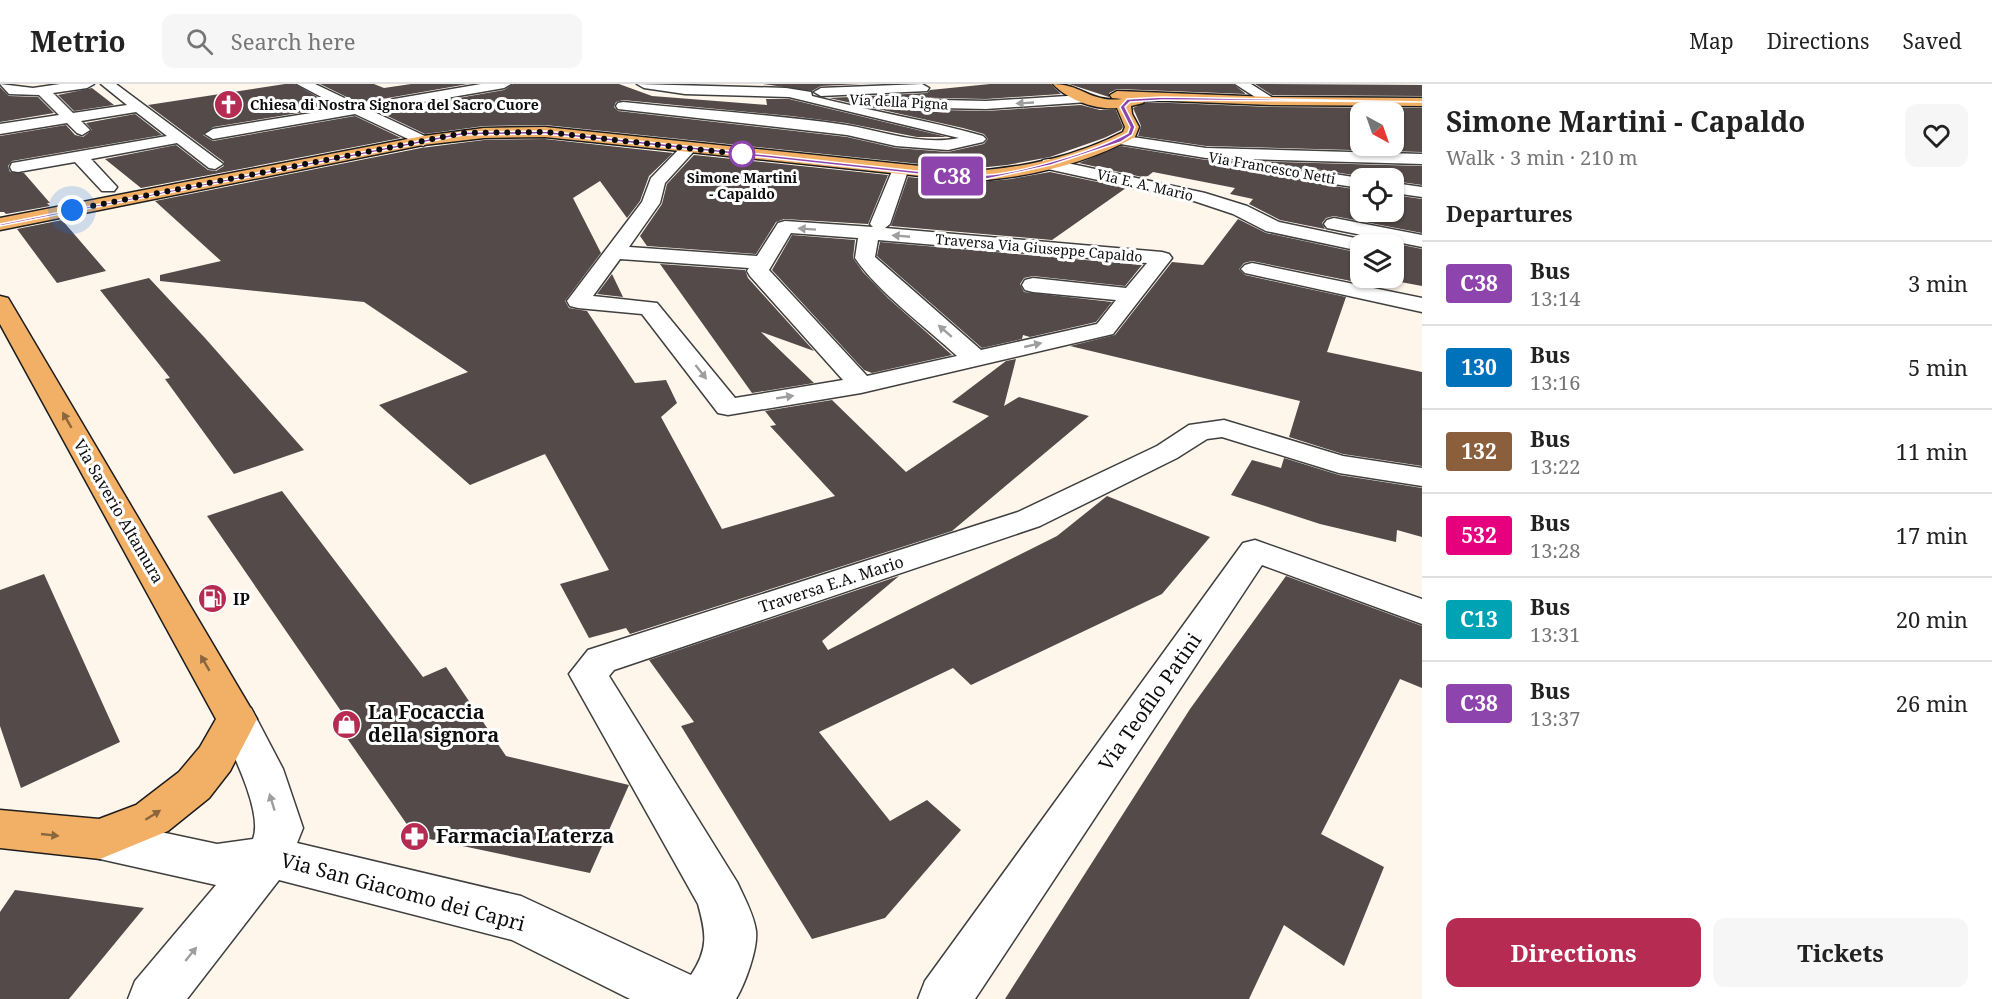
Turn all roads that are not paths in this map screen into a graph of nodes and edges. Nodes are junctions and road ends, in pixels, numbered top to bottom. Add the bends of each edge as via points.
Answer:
1 (7, 84) edge
2 (87, 84) edge
3 (108, 84) edge
4 (304, 84) edge
5 (504, 84) edge
6 (644, 84) edge
7 (1242, 84) edge
8 (1062, 85) edge
9 (478, 86) edge
10 (938, 86) dead end
11 (43, 90) junction
12 (786, 92) junction
13 (1090, 98) junction
14 (1271, 101) junction
15 (1422, 102) edge
16 (1124, 103) junction
17 (623, 106) dead end
18 (139, 107) junction
19 (357, 109) junction
20 (69, 118) junction
21 (0, 129) edge
22 (213, 134) dead end
23 (181, 138) junction
24 (1119, 140) junction
25 (423, 141) junction
26 (688, 148) junction
27 (105, 152) junction
28 (1183, 152) junction
29 (79, 156) junction
30 (1422, 159) edge
31 (215, 164) dead end
32 (1049, 164) junction
33 (18, 167) dead end
34 (900, 171) junction
35 (1350, 181) edge
36 (108, 187) dead end
37 (1404, 189) edge
38 (1422, 192) edge
39 (1240, 210) junction
40 (0, 224) edge
41 (874, 229) junction
42 (1422, 241) edge
43 (1350, 243) edge
44 (615, 252) junction
45 (1404, 254) edge
46 (1422, 257) edge
47 (762, 263) junction
48 (1252, 269) dead end
49 (1033, 285) dead end
50 (1132, 295) junction
51 (0, 303) edge
52 (1422, 306) edge
53 (976, 359) junction
54 (861, 385) junction
55 (1422, 477) edge
56 (1422, 612) edge
57 (237, 719) junction
58 (0, 830) edge
59 (100, 839) junction
60 (269, 857) junction
61 (154, 999) edge
62 (685, 999) edge
63 (706, 999) edge
64 (944, 999) edge

1 - 11 street via 14,91
2 - 11 street
3 - 18 street
4 - 19 street
5 - 9 street
6 - 12 street, Via della Pigna via 680,91
7 - 14 street
8 - 13 main road
9 - 19 street
10 - 12 street
11 - 20 street
13 -> 12 street, Via della Pigna via 986,105 921,104
12 - 17 street via 862,114 916,122 978,139 948,145 896,141 847,130
13 - 16 main road
14 - 15 main road
14 - 16 main road via 1162,98
16 - 24 main road via 1132,127 1130,134
18 - 20 street
18 - 23 street
19 - 22 street
19 - 25 street
20 - 21 street
20 - 27 street
23 - 27 street
23 - 31 street
24 - 28 street
24 - 32 main road
25 - 26 main road via 463,133 520,131
25 - 40 main road
26 - 34 main road
26 - 44 street via 657,182 651,203
27 - 29 street
28 - 30 street
28 - 35 street, Via Francesco Netti
29 - 33 street
29 - 36 street
32 - 34 main road via 987,177
32 - 39 street, Via E. A. Mario
34 - 41 street
37 - 38 street
39 - 42 street, Via E. A. Mario
39 - 43 street, Via E. A. Mario via 1273,227
41 -> 47 street via 785,227
50 -> 41 street, Traversa Via Giuseppe Capaldo via 1162,258
53 -> 41 street via 865,258
44 - 47 street
44 -> 54 street, Traversa Via Giuseppe Capaldo via 578,301 649,308 728,407
45 - 46 street
47 - 54 street via 758,271
48 - 52 street
49 - 50 street
53 -> 50 street, Traversa Via Giuseppe Capaldo via 1105,329
57 -> 51 main road, Via Saverio Altamura
53 - 54 street, Traversa Via Giuseppe Capaldo
55 - 63 street, Traversa E.A. Mario via 1339,464 1224,428 1199,431 1167,452 1029,519 601,660 588,674 720,898 731,932 723,972
56 - 64 street, Via Teofilo Patini via 1255,550
59 -> 57 main road via 152,818 194,785 215,759
60 -> 57 street, Via Saverio Altamura via 280,828 262,769
58 -> 59 main road, Via San Giacomo dei Capri
59 - 60 street, Via San Giacomo dei Capri via 218,865
61 -> 60 street, Via Saverio Altamura
60 - 62 street, Via San Giacomo dei Capri via 521,919

